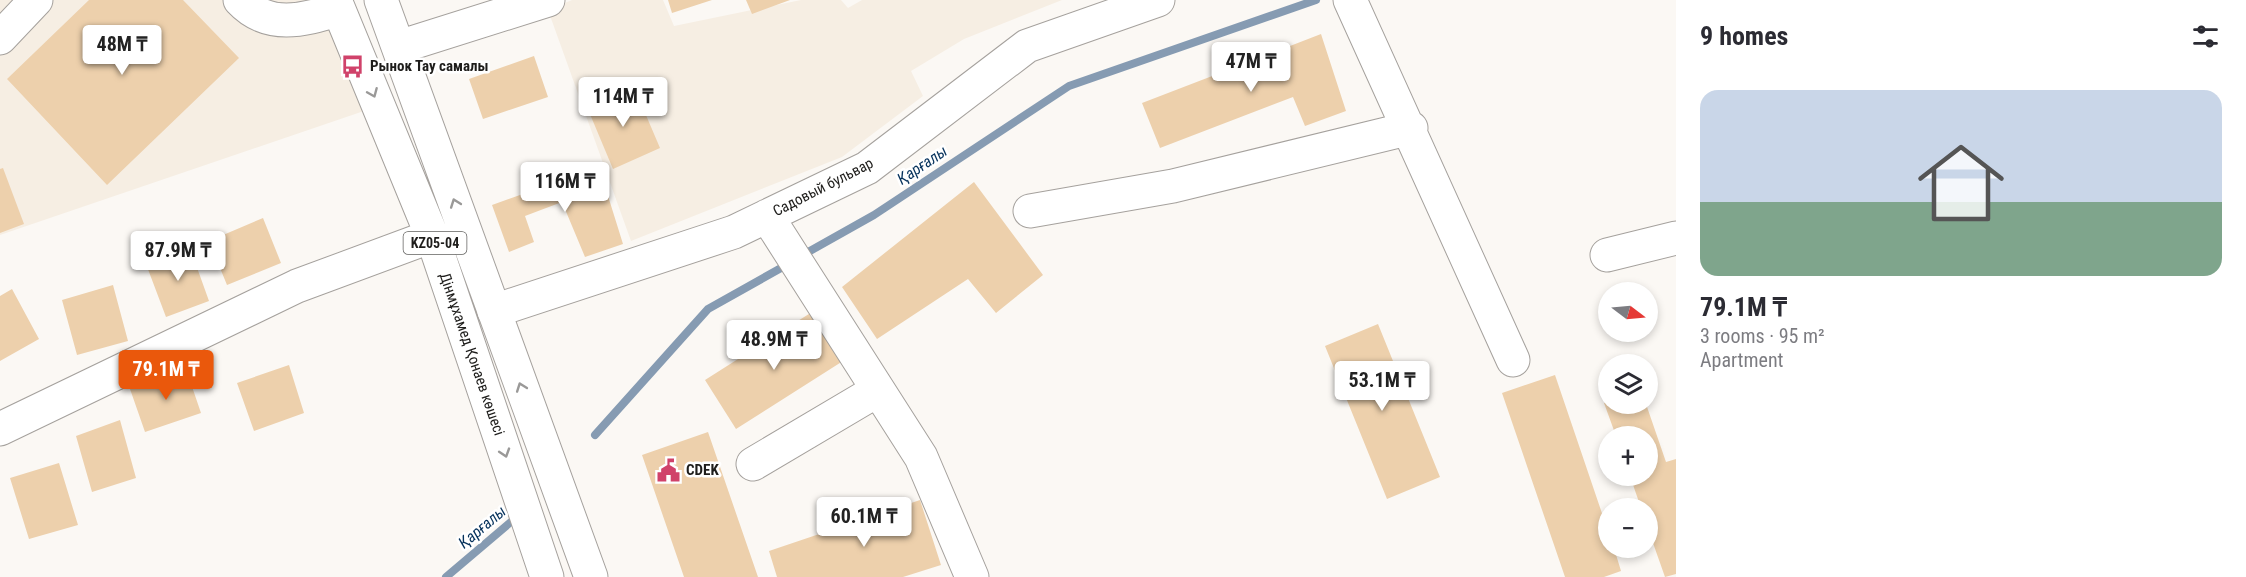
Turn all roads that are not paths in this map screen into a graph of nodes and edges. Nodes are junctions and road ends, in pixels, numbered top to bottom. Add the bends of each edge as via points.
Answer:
1 (36, 0) edge
2 (240, 0) edge
3 (381, 0) edge
4 (548, 0) edge
5 (1158, 0) edge
6 (336, 5) edge
7 (1355, 9) edge
8 (0, 38) edge
9 (399, 47) junction
10 (1410, 128) junction
11 (1030, 211) dead end
12 (767, 216) junction
13 (432, 236) junction
14 (1676, 238) edge
15 (1607, 255) dead end
16 (494, 311) junction
17 (1513, 360) dead end
18 (878, 390) junction
19 (0, 429) edge
20 (753, 464) dead end
21 (547, 577) edge
22 (590, 577) edge
23 (972, 577) edge

1 - 8 street
2 - 6 street via 251,12 285,22
3 - 9 street, KZ05-04
4 - 9 street
5 - 12 street, Садовый бульвар via 1027,46 867,168
6 -> 13 street, Дінмұхамед Қонаев көшесі / KZ05-04
7 - 10 street
16 -> 9 street, KZ05-04
10 - 11 street via 1173,186
10 - 17 street
12 - 16 street, Садовый бульвар via 734,232
12 - 18 street
13 - 19 street via 297,286
13 -> 21 street, Дінмұхамед Қонаев көшесі / KZ05-04
14 - 15 street
22 -> 16 street, KZ05-04
18 - 20 street
18 - 23 street via 921,458

